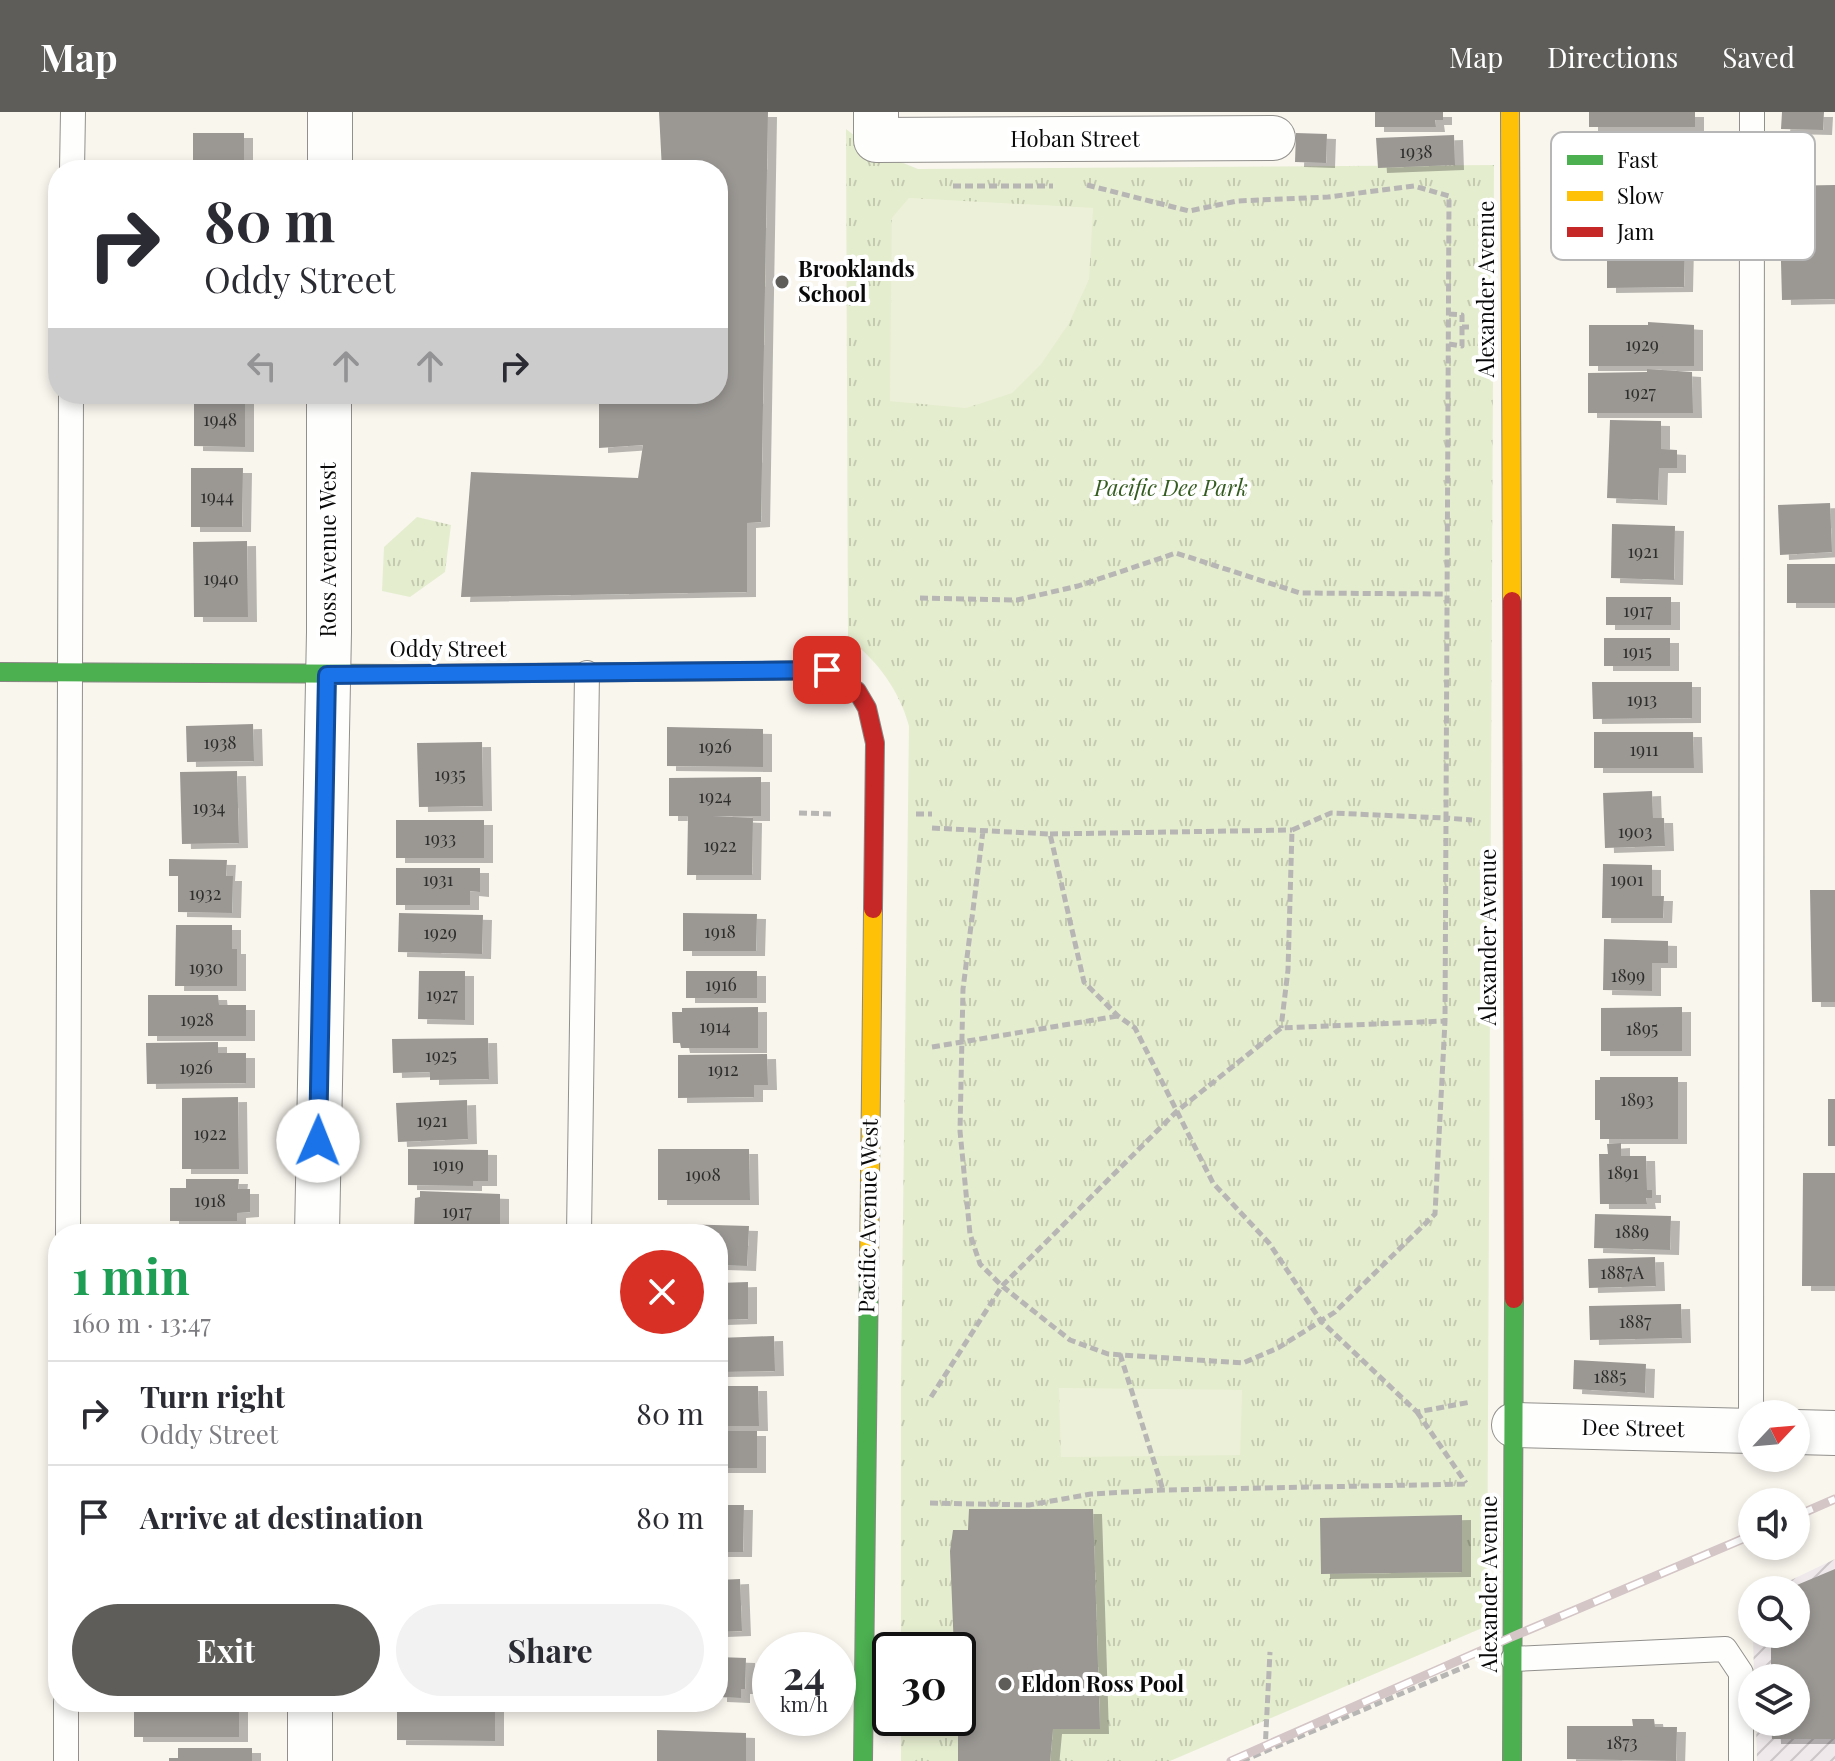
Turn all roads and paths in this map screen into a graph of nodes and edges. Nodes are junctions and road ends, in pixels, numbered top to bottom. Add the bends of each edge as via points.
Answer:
1 (73, 112) edge
2 (330, 112) edge
3 (1510, 112) edge
4 (1752, 112) edge
5 (1274, 125) edge
6 (876, 126) edge
7 (1752, 132) edge
8 (72, 160) edge
9 (330, 160) edge
10 (1076, 185) dead end
11 (953, 186) dead end
12 (1063, 186) dead end
13 (1752, 260) edge
14 (1449, 314) junction
15 (1462, 327) junction
16 (1474, 327) dead end
17 (1449, 344) junction
18 (71, 404) edge
19 (329, 404) edge
20 (1447, 594) junction
21 (920, 598) dead end
22 (0, 672) edge
23 (70, 673) junction
24 (587, 673) junction
25 (327, 675) junction
26 (846, 680) joint
27 (1446, 818) junction
28 (1512, 820) junction
29 (932, 828) dead end
30 (1292, 830) junction
31 (983, 831) junction
32 (1050, 834) junction
33 (1118, 1016) junction
34 (1445, 1021) junction
35 (1281, 1028) junction
36 (962, 1042) junction
37 (932, 1047) dead end
38 (1176, 1112) junction
39 (68, 1224) edge
40 (317, 1224) edge
41 (579, 1224) edge
42 (1002, 1286) junction
43 (1321, 1321) junction
44 (1120, 1354) junction
45 (931, 1397) dead end
46 (1751, 1400) edge
47 (1468, 1402) dead end
48 (1417, 1412) junction
49 (1514, 1425) junction
50 (1738, 1431) edge
51 (1810, 1432) edge
52 (1835, 1433) edge
53 (1163, 1490) junction
54 (930, 1503) dead end
55 (1270, 1652) dead end
56 (1513, 1654) junction
57 (66, 1712) edge
58 (310, 1712) edge
59 (1265, 1751) junction
60 (66, 1761) edge
61 (310, 1761) edge
62 (863, 1761) edge
63 (1242, 1761) edge
64 (1512, 1761) edge
65 (1741, 1761) edge

1 - 8 lane
2 - 9 street
3 - 28 street, Alexander Avenue
4 - 7 lane
5 - 6 street, Hoban Street
10 - 14 path via 1189,211 1237,201 1414,186 1449,196
11 - 12 path
13 - 46 lane
14 - 15 path via 1462,315
14 - 17 path
15 - 16 path
15 - 17 path via 1462,346
17 - 20 path
18 - 23 lane
19 - 25 street, Ross Avenue West
20 - 21 path via 1300,593 1176,553 1017,600
20 - 27 path
22 - 23 street, Oddy Street
23 - 25 street, Oddy Street
23 - 39 lane
24 - 25 street, Oddy Street
24 - 26 street, Oddy Street via 827,670
24 - 41 lane
25 - 40 street, Ross Avenue West
26 - 62 street, Pacific Avenue West via 872,716 875,743
27 - 28 path
27 - 30 path via 1331,813
27 - 34 path
28 - 49 street, Alexander Avenue
29 - 31 path
30 - 32 path
30 - 35 path
31 - 32 path
31 - 36 path via 967,943
32 - 33 path via 1084,982
33 - 36 path
33 - 38 path via 1135,1028 1149,1051
34 - 35 path
34 - 43 path via 1435,1214
35 - 38 path
36 - 37 path
36 - 42 path via 960,1131 970,1234 980,1264
38 - 42 path
38 - 43 path via 1213,1183 1269,1243
42 - 44 path via 1070,1340
42 - 45 path
43 - 44 path via 1243,1363
43 - 48 path
44 - 53 path
47 - 48 path
48 - 53 path via 1466,1484
49 - 50 street, Dee Street
49 - 56 street, Alexander Avenue
51 - 52 street
53 - 54 path via 1091,1494 1029,1505
55 - 59 path
56 - 59 path
56 - 64 street, Alexander Avenue
56 - 65 lane via 1725,1649 1741,1673
57 - 60 lane
58 - 61 street
59 - 63 path

